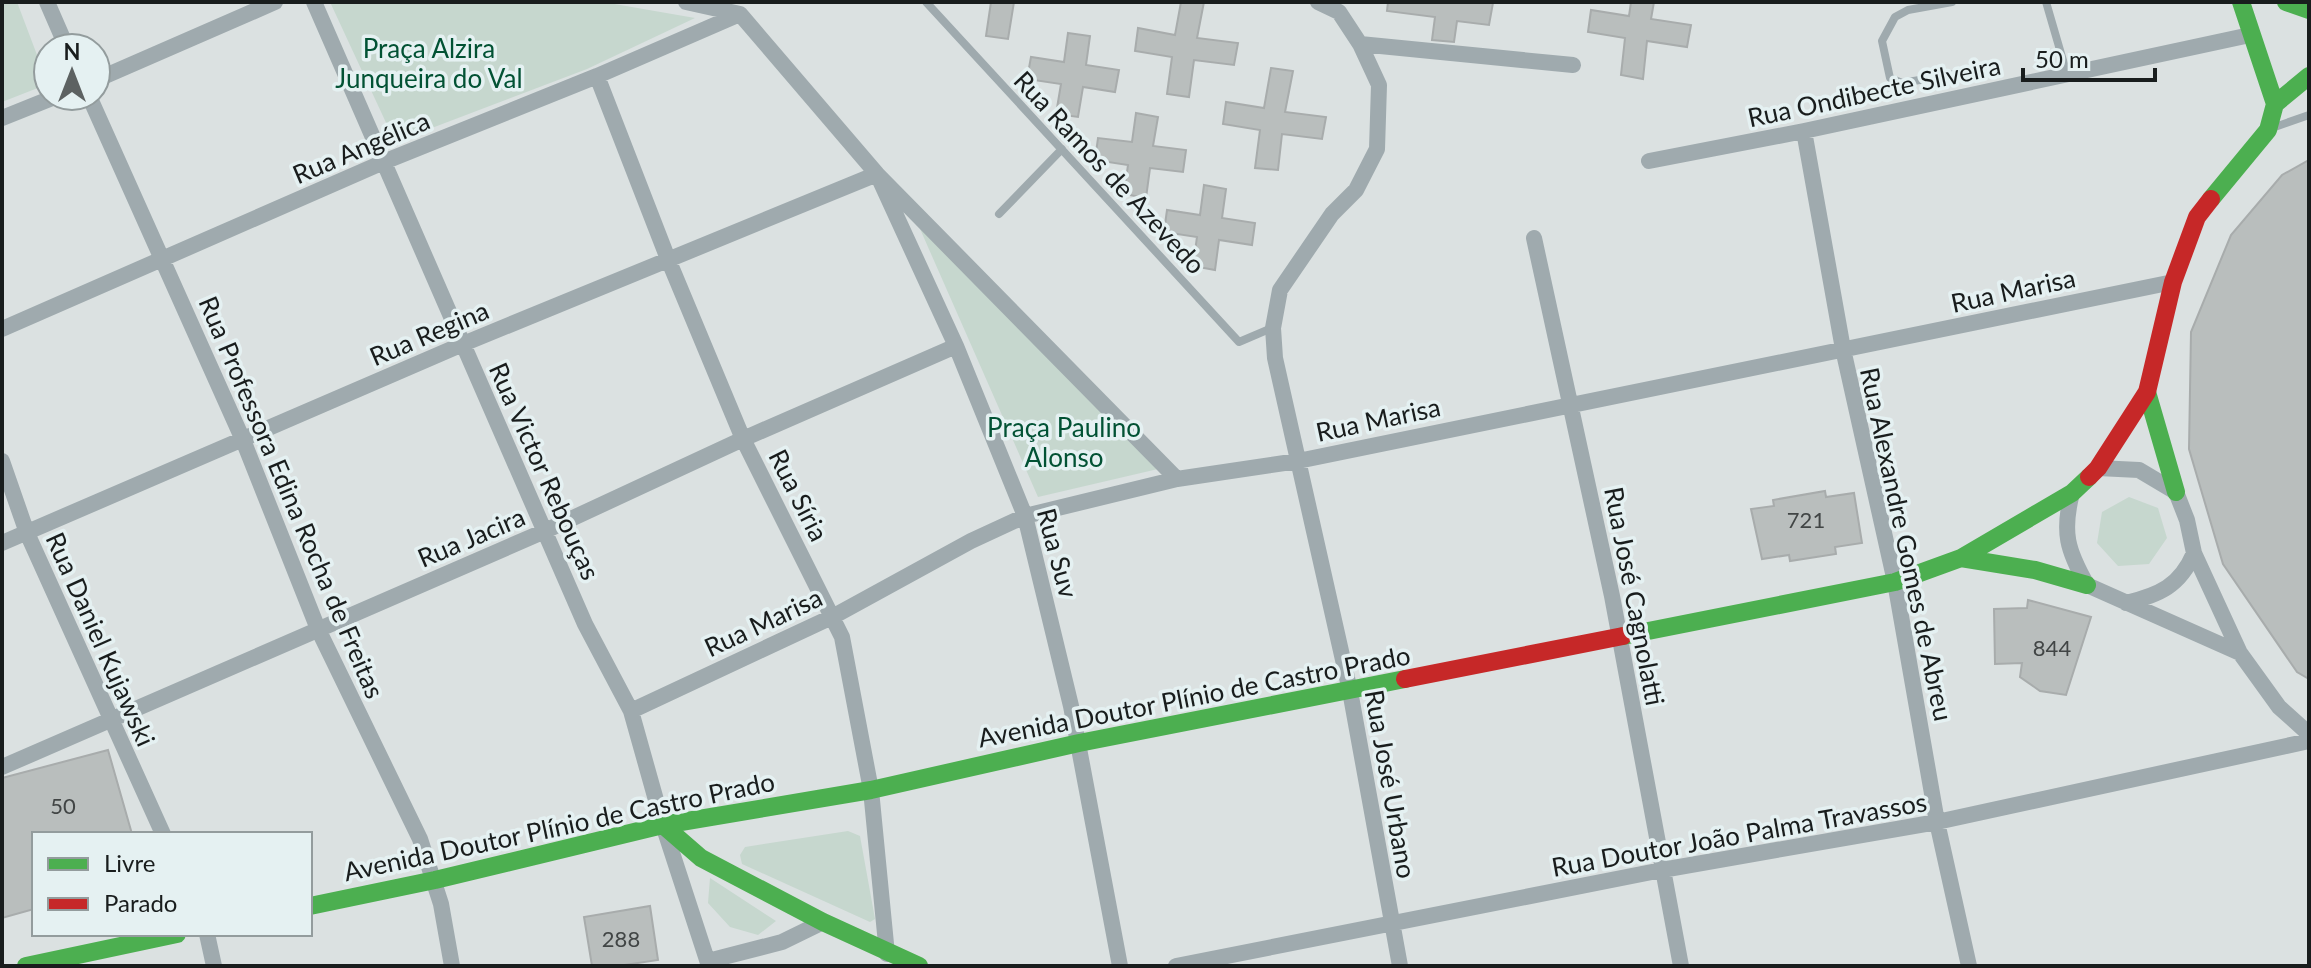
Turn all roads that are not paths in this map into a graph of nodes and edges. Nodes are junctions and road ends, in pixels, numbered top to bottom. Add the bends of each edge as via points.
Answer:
1 (47, 2) edge
2 (275, 2) edge
3 (314, 2) edge
4 (686, 2) edge
5 (926, 2) edge
6 (1318, 2) edge
7 (1952, 2) edge
8 (2046, 2) edge
9 (2241, 2) edge
10 (2286, 2) edge
11 (2309, 10) edge
12 (740, 14) junction
13 (60, 32) edge
14 (2250, 35) junction
15 (1360, 44) junction
16 (1573, 65) dead end
17 (1966, 72) dead end
18 (112, 73) edge
19 (2067, 74) junction
20 (597, 76) junction
21 (2309, 76) edge
22 (2275, 104) junction
23 (32, 106) edge
24 (96, 112) edge
25 (2309, 115) edge
26 (2, 118) edge
27 (2268, 130) junction
28 (1804, 131) junction
29 (1062, 149) junction
30 (386, 161) junction
31 (1649, 161) dead end
32 (877, 174) junction
33 (999, 214) dead end
34 (1534, 238) dead end
35 (164, 258) junction
36 (668, 259) junction
37 (2173, 282) junction
38 (1273, 328) junction
39 (2, 329) edge
40 (463, 344) junction
41 (956, 346) junction
42 (1843, 349) junction
43 (2147, 392) junction
44 (1570, 404) junction
45 (743, 439) junction
46 (243, 440) junction
47 (2, 461) edge
48 (1298, 461) junction
49 (2098, 468) junction
50 (1177, 479) junction
51 (2176, 492) junction
52 (2072, 493) junction
53 (1025, 516) junction
54 (545, 531) junction
55 (27, 533) junction
56 (2, 543) edge
57 (2194, 553) junction
58 (1961, 558) junction
59 (1895, 582) junction
60 (2087, 585) junction
61 (2126, 603) junction
62 (834, 616) junction
63 (318, 629) junction
64 (1620, 637) junction
65 (2240, 653) junction
66 (1350, 691) junction
67 (631, 711) junction
68 (111, 718) junction
69 (2309, 734) edge
70 (2309, 741) edge
71 (1079, 743) junction
72 (2, 767) edge
73 (871, 790) junction
74 (1937, 822) junction
75 (663, 825) junction
76 (162, 832) edge
77 (1662, 870) junction
78 (435, 880) junction
79 (312, 906) edge
80 (823, 922) junction
81 (1392, 923) junction
82 (168, 936) edge
83 (207, 936) edge
84 (887, 954) junction
85 (708, 963) edge
86 (26, 966) edge
87 (214, 966) edge
88 (452, 966) edge
89 (919, 966) edge
90 (1120, 966) edge
91 (1176, 966) edge
92 (1400, 966) edge
93 (1681, 966) edge
94 (1969, 966) edge

1 - 13 street
2 - 18 street
3 - 30 street, Rua Victor Rebouças
4 - 12 street
5 - 29 lane, Rua Ramos de Azevedo
6 - 15 street, Rua José Urbano via 1339,12
7 - 17 lane via 1895,17 1882,41 1890,78 1902,83
8 - 19 lane
9 - 14 street
10 - 11 street
12 - 20 street, Rua Angélica
12 - 32 street
14 - 19 street, Rua Ondibecte Silveira
14 - 22 street
15 - 16 street
15 - 38 street, Rua José Urbano via 1379,85 1377,149 1356,190 1332,214 1280,290
19 - 28 street, Rua Ondibecte Silveira
20 - 30 street, Rua Angélica
20 - 36 street, Rua Síria
21 - 22 street
22 - 27 street, Avenida Doutor Plínio de Castro Prado
23 - 26 street
24 - 35 street, Rua Professora Edina Rocha de Freitas
25 - 27 lane
27 - 37 street, Avenida Doutor Plínio de Castro Prado via 2197,217
28 - 31 street, Rua Ondibecte Silveira
28 - 42 street, Rua Alexandre Gomes de Abreu
29 - 33 lane
29 - 38 lane, Rua Ramos de Azevedo via 1239,342
30 - 35 street, Rua Angélica
30 - 40 street, Rua Victor Rebouças
32 - 36 street, Rua Regina
32 - 41 street, Rua Suv
32 - 50 street
34 - 44 street, Rua José Cagnolatti
35 - 39 street, Rua Angélica
35 - 46 street, Rua Professora Edina Rocha de Freitas
36 - 40 street, Rua Regina
36 - 45 street, Rua Síria
37 - 42 street, Rua Marisa
37 - 43 street, Avenida Doutor Plínio de Castro Prado
38 - 48 street, Rua José Urbano
40 - 46 street, Rua Regina
40 - 54 street, Rua Victor Rebouças
41 - 45 street, Rua Jacira
41 - 53 street, Rua Suv
42 - 44 street, Rua Marisa
42 - 59 street, Rua Alexandre Gomes de Abreu
43 - 49 street, Avenida Doutor Plínio de Castro Prado
43 - 51 street
44 - 48 street, Rua Marisa
44 - 64 street, Rua José Cagnolatti
45 - 54 street, Rua Jacira
45 - 62 street, Rua Síria
46 - 55 street, Rua Regina
46 - 63 street, Rua Professora Edina Rocha de Freitas
47 - 55 street, Rua Daniel Kujawski
48 - 50 street, Rua Marisa
48 - 66 street, Rua José Urbano
49 - 51 street via 2139,470
49 - 52 street, Avenida Doutor Plínio de Castro Prado
50 - 53 street, Rua Marisa
51 - 57 street
52 - 58 street, Avenida Doutor Plínio de Castro Prado
52 - 60 street via 2068,541
53 - 62 street, Rua Marisa
53 - 71 street, Rua Suv
54 - 63 street, Rua Jacira
54 - 67 street, Rua Victor Rebouças via 585,624
55 - 56 street, Rua Regina
55 - 68 street, Rua Daniel Kujawski
57 - 61 street via 2176,582 2153,596
57 - 65 street
58 - 59 street, Avenida Doutor Plínio de Castro Prado
58 - 60 street
59 - 64 street, Avenida Doutor Plínio de Castro Prado
59 - 74 street, Rua Alexandre Gomes de Abreu
60 - 61 street
61 - 65 street
62 - 67 street, Rua Marisa
62 - 73 street, Rua Síria
63 - 68 street, Rua Jacira
63 - 78 street, Rua Professora Edina Rocha de Freitas
64 - 66 street, Avenida Doutor Plínio de Castro Prado
64 - 77 street, Rua José Cagnolatti
65 - 69 street via 2279,707
66 - 71 street, Avenida Doutor Plínio de Castro Prado
66 - 81 street, Rua José Urbano
67 - 75 street, Rua Victor Rebouças
68 - 72 street, Rua Jacira
68 - 76 street, Rua Daniel Kujawski
70 - 74 street, Rua Doutor João Palma Travassos
71 - 73 street, Avenida Doutor Plínio de Castro Prado
71 - 90 street, Rua Suv
73 - 75 street, Avenida Doutor Plínio de Castro Prado
73 - 84 street, Rua Síria
74 - 77 street, Rua Doutor João Palma Travassos
74 - 94 street, Rua Alexandre Gomes de Abreu
75 - 78 street, Avenida Doutor Plínio de Castro Prado
75 - 80 street via 701,858
75 - 85 street, Rua Victor Rebouças
77 - 81 street, Rua Doutor João Palma Travassos
77 - 93 street, Rua José Cagnolatti
78 - 79 street, Avenida Doutor Plínio de Castro Prado
78 - 88 street, Rua Professora Edina Rocha de Freitas
80 - 84 street
80 - 85 street via 782,942
81 - 91 street, Rua Doutor João Palma Travassos
81 - 92 street, Rua José Urbano
82 - 86 street
83 - 87 street
84 - 89 street

